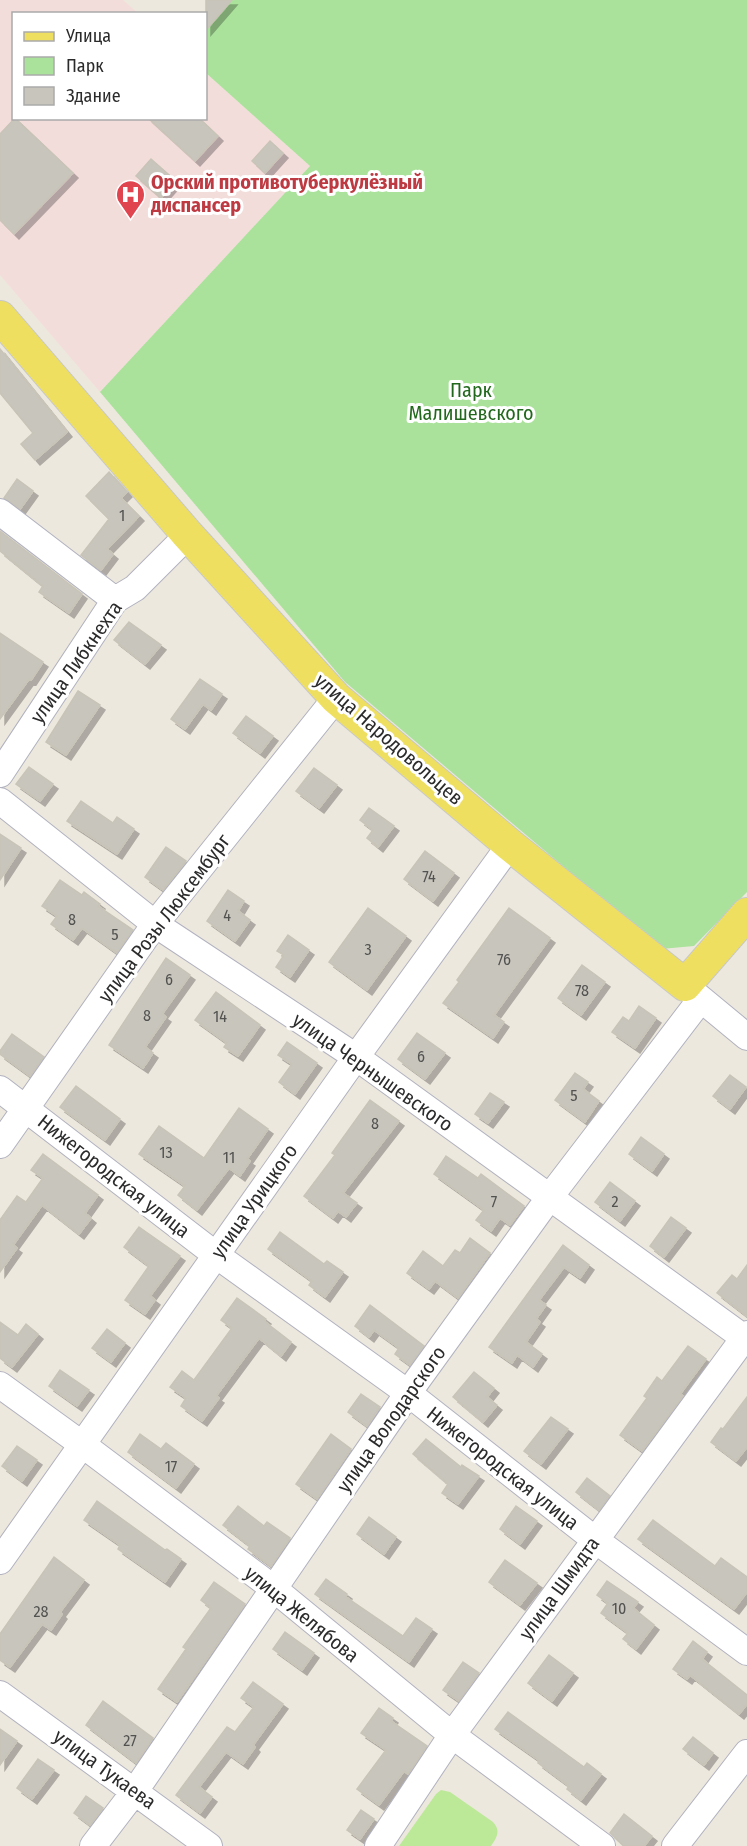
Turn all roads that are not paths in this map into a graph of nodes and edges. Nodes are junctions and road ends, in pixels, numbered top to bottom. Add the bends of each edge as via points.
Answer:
1 (0, 317) edge
2 (0, 512) edge
3 (188, 535) junction
4 (115, 600) junction
5 (336, 698) junction
6 (0, 774) edge
7 (0, 801) edge
8 (510, 844) junction
9 (747, 914) edge
10 (155, 924) junction
11 (693, 992) junction
12 (747, 1037) edge
13 (356, 1057) junction
14 (0, 1089) edge
15 (26, 1108) junction
16 (0, 1145) edge
17 (549, 1198) junction
18 (216, 1255) junction
19 (746, 1338) edge
20 (0, 1385) edge
21 (408, 1393) junction
22 (83, 1445) junction
23 (594, 1539) junction
24 (0, 1561) edge
25 (273, 1588) junction
26 (747, 1652) edge
27 (0, 1694) edge
28 (452, 1735) junction
29 (747, 1753) edge
30 (135, 1791) junction
31 (93, 1846) edge
32 (209, 1846) edge
33 (378, 1846) edge
34 (602, 1846) edge
35 (675, 1846) edge

1 - 3 main road, улица Народовольцев
2 - 4 street
3 - 4 street, улица Либкнехта via 135,588
3 - 5 main road, улица Народовольцев
4 - 6 street, улица Либкнехта
5 - 8 main road, улица Народовольцев
5 - 10 street, улица Розы Люксембург
7 - 10 street, улица Чернышевского
8 - 11 main road, улица Народовольцев
8 - 13 street, улица Урицкого
9 - 11 main road
10 - 13 street, улица Чернышевского
10 - 15 street, улица Розы Люксембург
11 - 12 street, улица Народовольцев
11 - 17 street, улица Володарского
13 - 17 street, улица Чернышевского
13 - 18 street, улица Урицкого
14 - 15 street, Нижегородская улица
15 - 16 street, улица Розы Люксембург
15 - 18 street, Нижегородская улица
17 - 19 street, улица Чернышевского
17 - 21 street, улица Володарского
18 - 21 street, Нижегородская улица
18 - 22 street, улица Урицкого
19 - 23 street, улица Шмидта
20 - 22 street, улица Желябова
21 - 23 street, Нижегородская улица
21 - 25 street, улица Володарского
22 - 24 street, улица Урицкого
22 - 25 street, улица Желябова
23 - 26 street, Нижегородская улица
23 - 28 street, улица Шмидта
25 - 28 street, улица Желябова
25 - 30 street, улица Володарского
27 - 30 street, улица Тукаева
28 - 33 street, улица Шмидта
28 - 34 street, улица Желябова
29 - 35 street
30 - 31 street, улица Володарского
30 - 32 street, улица Тукаева

